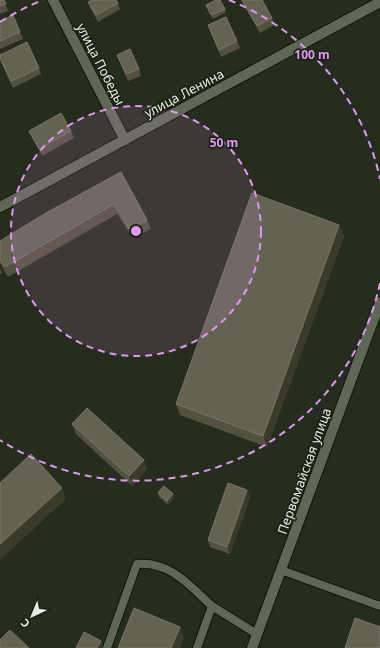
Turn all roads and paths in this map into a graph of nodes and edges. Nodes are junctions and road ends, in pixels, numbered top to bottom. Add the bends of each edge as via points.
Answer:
1 (53, 0) edge
2 (380, 2) edge
3 (125, 140) junction
4 (0, 207) edge
5 (380, 302) edge
6 (281, 570) junction
7 (212, 606) junction
8 (380, 606) edge
9 (257, 634) junction
10 (107, 648) edge
11 (197, 648) edge
12 (252, 648) edge

1 - 3 street, улица Победы
2 - 3 street, улица Ленина
3 - 4 street, улица Ленина
5 - 6 street, Первомайская улица
6 - 8 lane
6 - 9 street, Первомайская улица
7 - 9 lane
7 - 10 lane via 172,571 149,563 138,564
7 - 11 lane
9 - 12 street, Первомайская улица

